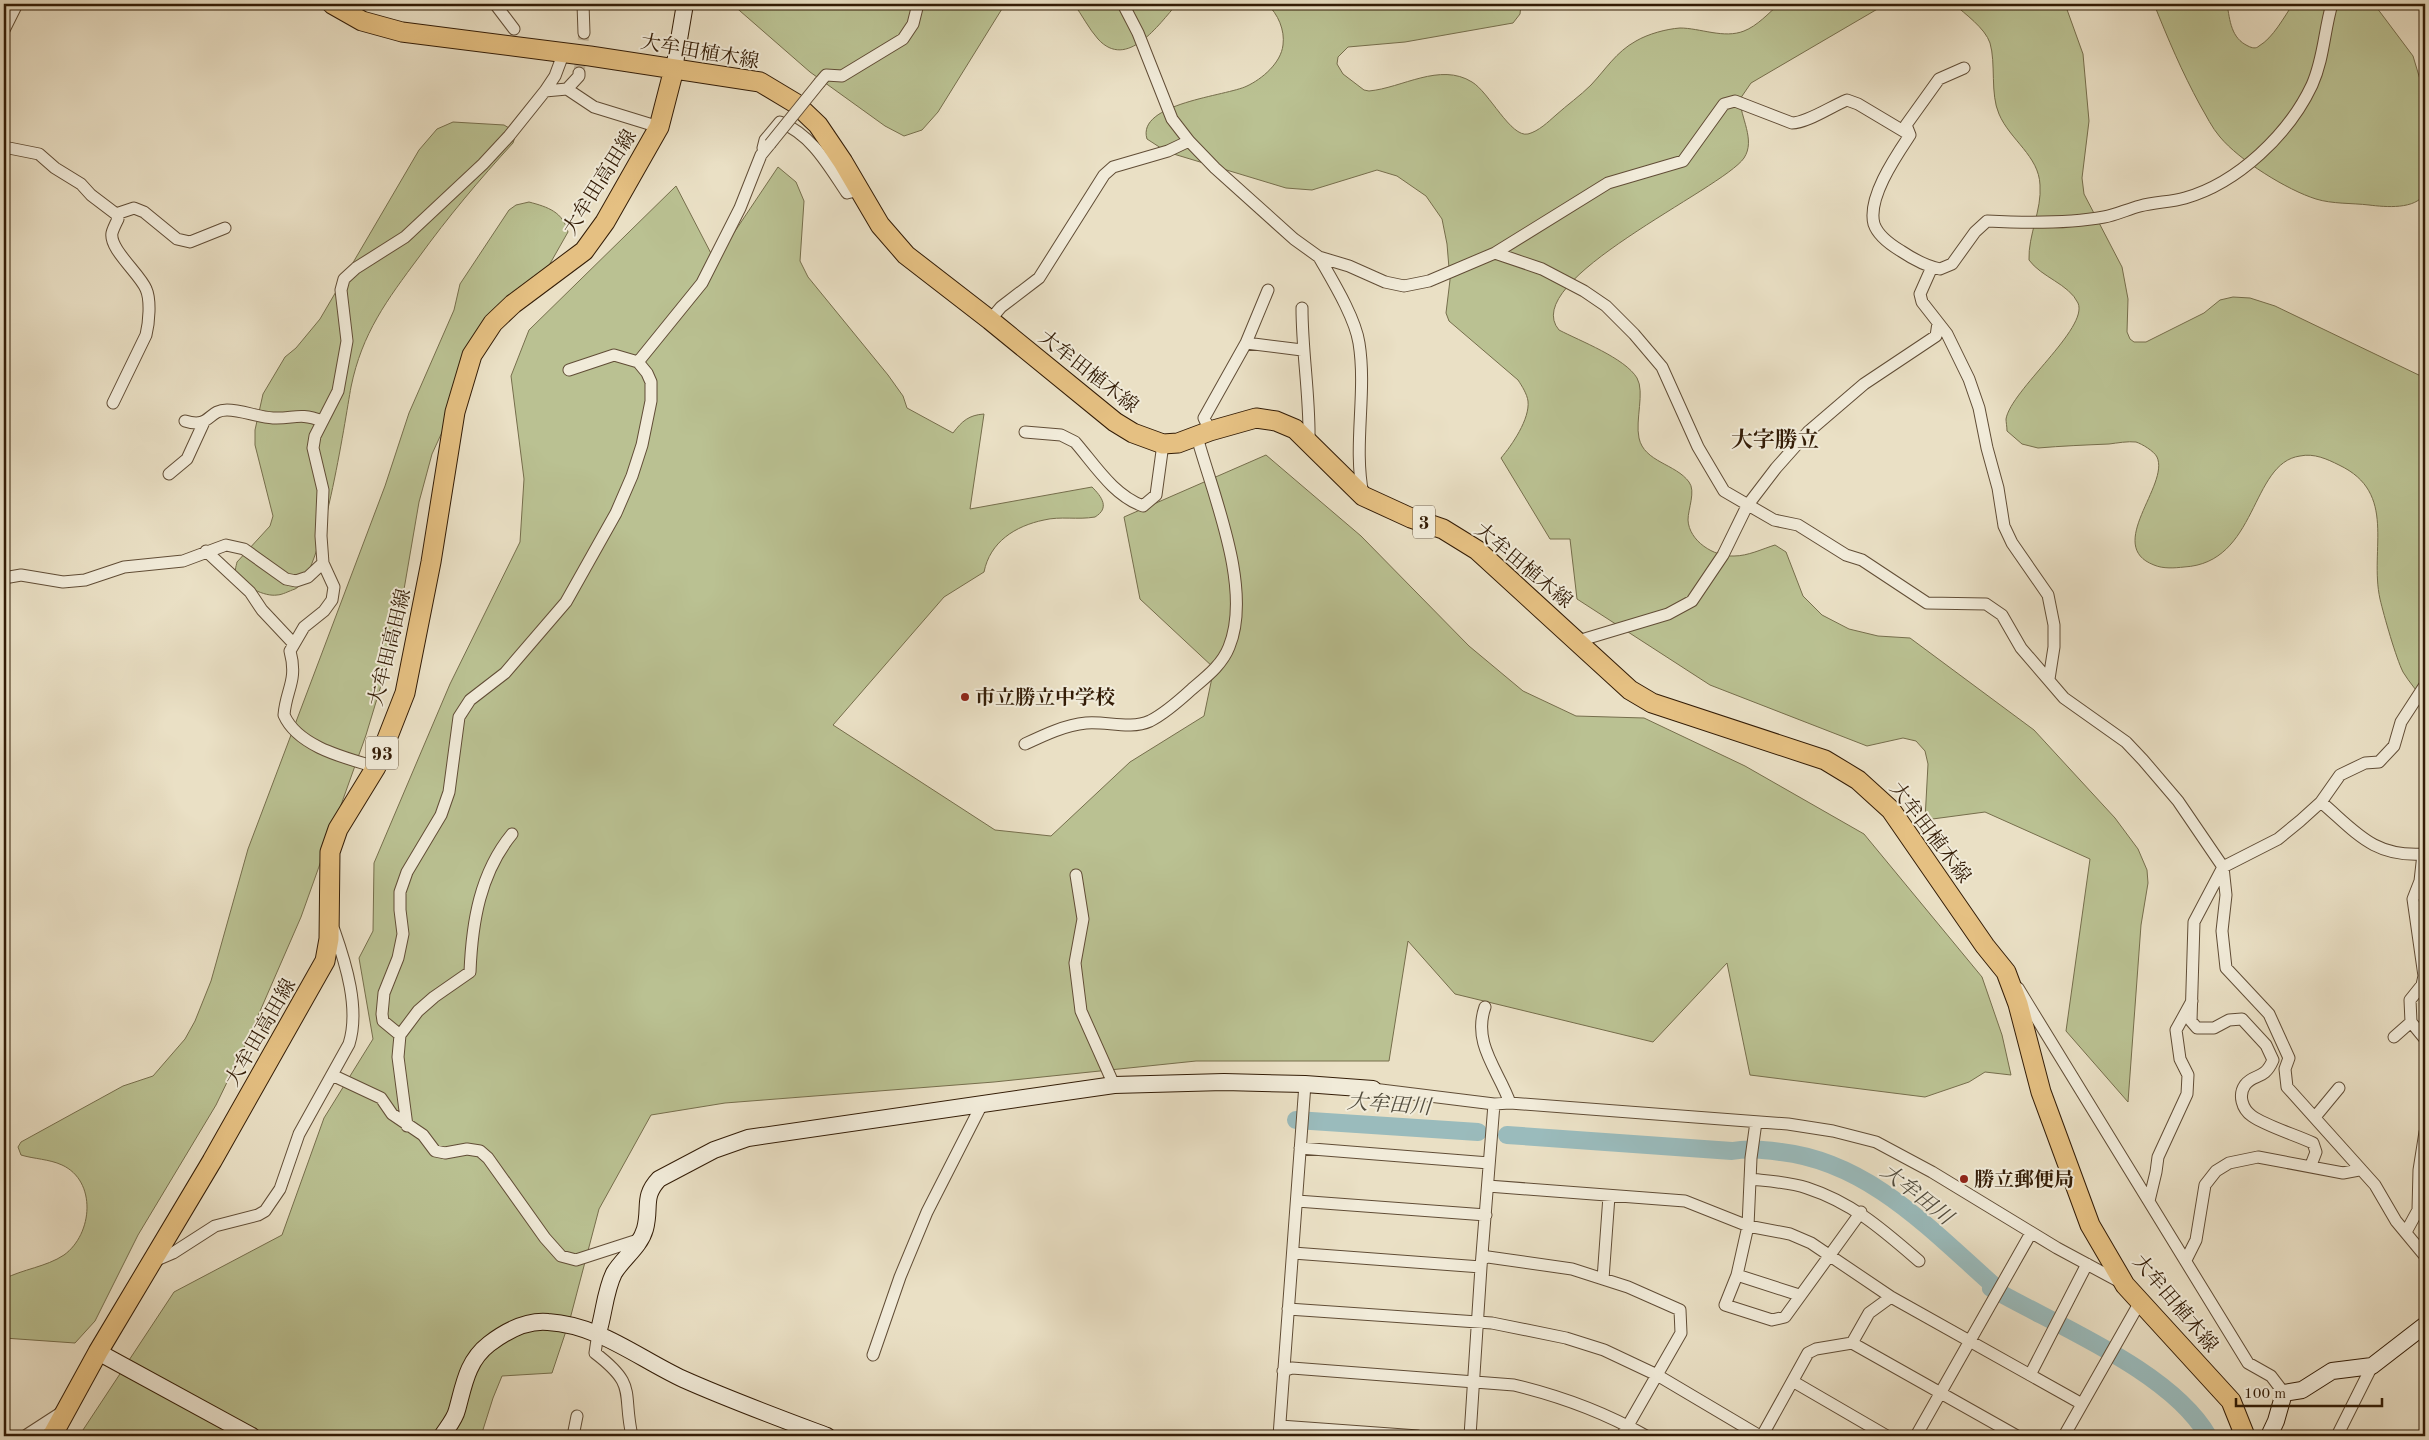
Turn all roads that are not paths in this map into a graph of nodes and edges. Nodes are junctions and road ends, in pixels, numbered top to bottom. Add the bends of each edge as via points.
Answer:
1 (17, 4) edge
2 (495, 4) edge
3 (583, 4) edge
4 (685, 4) edge
5 (918, 4) edge
6 (1123, 4) edge
7 (2332, 4) edge
8 (338, 5) edge
9 (4, 30) edge
10 (514, 30) dead end
11 (584, 33) tunnel mouth
12 (564, 52) junction
13 (674, 68) junction
14 (1964, 68) dead end
15 (579, 73) tunnel mouth
16 (567, 89) junction
17 (545, 91) junction
18 (659, 127) junction
19 (1910, 135) junction
20 (1189, 141) junction
21 (4, 147) edge
22 (761, 156) junction
23 (860, 190) junction
24 (116, 214) junction
25 (225, 228) dead end
26 (1495, 253) junction
27 (1319, 257) junction
28 (1932, 267) junction
29 (1268, 290) dead end
30 (1302, 308) dead end
31 (990, 320) junction
32 (1938, 323) junction
33 (1246, 343) junction
34 (1302, 350) junction
35 (638, 362) junction
36 (569, 370) dead end
37 (113, 403) dead end
38 (185, 421) dead end
39 (322, 421) junction
40 (204, 422) junction
41 (1025, 432) dead end
42 (1203, 434) junction
43 (1309, 441) junction
44 (1163, 444) junction
45 (169, 474) dead end
46 (1363, 496) junction
47 (1747, 506) junction
48 (206, 551) junction
49 (323, 563) junction
50 (4, 578) edge
51 (1578, 641) junction
52 (293, 643) junction
53 (2049, 680) junction
54 (2425, 684) edge
55 (1025, 744) dead end
56 (376, 767) junction
57 (2321, 802) junction
58 (512, 834) dead end
59 (2424, 854) edge
60 (2223, 867) junction
61 (1076, 875) dead end
62 (329, 914) junction
63 (1985, 946) junction
64 (2192, 999) junction
65 (1485, 1007) dead end
66 (2411, 1022) junction
67 (400, 1035) junction
68 (2394, 1037) dead end
69 (2425, 1039) edge
70 (332, 1075) junction
71 (1305, 1084) junction
72 (1114, 1085) junction
73 (2339, 1088) dead end
74 (1373, 1089) joint
75 (1510, 1103) junction
76 (1494, 1104) junction
77 (981, 1106) junction
78 (2315, 1116) junction
79 (1756, 1122) junction
80 (407, 1126) junction
81 (2425, 1132) edge
82 (1300, 1148) junction
83 (1489, 1163) junction
84 (2310, 1165) junction
85 (2359, 1170) junction
86 (1750, 1179) junction
87 (1488, 1186) junction
88 (1609, 1196) junction
89 (1297, 1201) junction
90 (2149, 1201) junction
91 (1861, 1212) junction
92 (1486, 1215) junction
93 (1748, 1226) junction
94 (2406, 1232) junction
95 (2031, 1233) junction
96 (641, 1239) junction
97 (1293, 1252) junction
98 (1830, 1256) junction
99 (2425, 1256) edge
100 (2186, 1260) junction
101 (1919, 1261) dead end
102 (152, 1262) junction
103 (1482, 1263) junction
104 (2087, 1264) junction
105 (1737, 1275) junction
106 (1604, 1278) junction
107 (2126, 1285) junction
108 (1799, 1296) junction
109 (1891, 1297) junction
110 (2140, 1302) junction
111 (1288, 1309) junction
112 (1477, 1323) junction
113 (2425, 1325) edge
114 (598, 1334) junction
115 (1970, 1341) junction
116 (1852, 1343) junction
117 (98, 1352) junction
118 (873, 1355) dead end
119 (2372, 1366) junction
120 (1283, 1371) junction
121 (1657, 1375) junction
122 (2030, 1375) junction
123 (1473, 1382) junction
124 (1794, 1382) junction
125 (2284, 1393) junction
126 (1940, 1394) junction
127 (2082, 1404) junction
128 (65, 1410) junction
129 (577, 1416) dead end
130 (1279, 1431) edge
131 (1625, 1431) edge
132 (25, 1436) edge
133 (52, 1436) edge
134 (252, 1436) edge
135 (442, 1436) edge
136 (572, 1436) edge
137 (632, 1436) edge
138 (827, 1436) edge
139 (1418, 1436) edge
140 (1470, 1436) edge
141 (1646, 1436) edge
142 (1761, 1436) edge
143 (1887, 1436) edge
144 (1916, 1436) edge
145 (2017, 1436) edge
146 (2064, 1436) edge
147 (2245, 1436) edge
148 (2269, 1436) edge
149 (2337, 1436) edge

1 - 9 street
2 - 10 street
3 - 11 street
4 - 13 street
5 - 22 street, bridge via 913,24 903,39 842,76 826,75
6 - 20 street via 1172,119
7 - 28 street via 2325,43 2311,86 2281,133 2243,170 2223,183 2185,198 2140,206 2105,217 2055,222 1986,221 1952,264 1940,269
8 - 12 main road, 大牟田植木線 / 3 via 362,21 402,32
12 - 13 main road, 大牟田植木線 / 3
12 - 17 street
13 - 18 main road, 大牟田高田線 / 93
13 - 23 main road, 大牟田植木線 / 3 via 760,82 795,103 818,125
14 - 19 street via 1938,79 1906,125
15 - 16 street
16 - 17 street
16 - 18 street via 594,107
17 - 39 street via 502,143 405,238 344,278 341,290 347,341 338,391
18 - 56 main road, 大牟田高田線 / 93 via 605,222 584,251 513,304 493,324 472,355 455,412 407,685
19 - 26 street via 1848,100 1828,107 1801,123 1792,123 1735,101 1724,104 1683,162 1608,183
19 - 28 street via 1885,172 1876,202 1874,224 1887,243
20 - 27 street via 1294,239
20 - 31 street via 1168,151 1113,167 1104,175 1039,278 1000,307
21 - 24 street via 39,154
22 - 23 street via 765,140 780,122 796,128 814,146 847,193
22 - 35 street via 740,208 702,283
23 - 31 main road, 大牟田植木線 / 3 via 880,225 906,255
24 - 25 street via 134,208 144,212 177,239 190,242
24 - 37 street via 118,219 112,235 114,245 146,288 149,299 148,324 139,351
26 - 27 street via 1429,281 1404,286
26 - 47 street via 1542,269 1584,291 1617,317 1662,367 1698,447 1724,491
27 - 46 street via 1339,292 1359,340 1362,369 1358,470
28 - 32 street via 1920,294 1922,302
29 - 33 street
30 - 34 street
31 - 44 main road, 大牟田植木線 / 3 via 1115,422
32 - 47 street via 1936,336 1864,384 1808,432
32 - 53 street via 1962,364 1979,408 2004,526 2048,595 2054,625
33 - 34 street
33 - 42 street via 1204,418
34 - 43 street via 1310,403
35 - 36 street via 614,355
35 - 67 street via 651,382 651,401 632,476 616,513 566,602 505,673 470,700 459,717 449,792 441,815 407,872 400,892 403,934 398,958 384,993 382,1014 383,1021
38 - 40 street via 196,425
39 - 40 street via 306,415 274,418 226,410
39 - 49 street via 313,448 323,490
40 - 45 street via 187,459
41 - 44 street via 1068,437 1113,488 1143,506 1156,494
42 - 43 main road, 大牟田植木線 / 3 via 1256,418 1276,420 1295,429
42 - 44 main road, 大牟田植木線 / 3 via 1178,443
42 - 55 street via 1233,558 1235,623 1230,647 1218,667 1150,721 1131,725 1075,724
43 - 46 main road, 大牟田植木線 / 3
46 - 51 main road, 大牟田植木線 / 3 via 1443,529 1477,550
47 - 51 street via 1723,555 1692,601 1668,614
47 - 53 street via 1774,520 1798,526 1846,555 1862,560 1927,603 1986,604 2002,615 2021,648
48 - 49 street via 226,545 244,550 286,579 296,581 308,577
48 - 50 street via 183,561 124,566 85,580 63,582 21,575
48 - 52 street via 250,592
49 - 52 street via 334,587 332,600 304,627
51 - 63 main road, 大牟田植木線 / 3 via 1630,690 1652,703 1825,760 1858,780 1891,810
52 - 56 street via 290,651 294,666 293,682 284,709 287,722 322,750
53 - 60 street via 2064,698 2126,742 2143,760 2178,801
54 - 57 street via 2401,722 2394,746 2379,762 2365,763 2340,776
56 - 62 main road, 大牟田高田線 / 93 via 338,829 330,852
57 - 59 street via 2380,850
57 - 60 street via 2278,838
58 - 67 street via 488,871 478,901 470,972 423,1006
59 - 66 street via 2420,881 2413,899 2424,976 2422,985 2410,1000
60 - 64 street via 2194,922
60 - 78 street via 2226,895 2222,931 2226,968 2268,1014 2289,1058 2285,1069 2287,1087
61 - 72 street via 1083,919 1075,963 1081,1011
62 - 70 street via 354,1014 349,1044
62 - 102 main road, 大牟田高田線 / 93 via 326,954 318,977
63 - 90 street via 2037,1016
63 - 107 main road, 大牟田植木線 / 3 via 2006,972 2018,1004 2041,1092 2090,1225
64 - 84 street via 2191,1021 2197,1028 2214,1028 2229,1020 2242,1019 2266,1045 2273,1060 2268,1071 2246,1083 2242,1101 2251,1116 2313,1143 2316,1152
64 - 90 street via 2176,1030 2180,1059 2188,1075 2187,1094 2163,1143
65 - 75 street via 1482,1016 1484,1050
66 - 68 street
66 - 69 street
67 - 80 street via 398,1056
70 - 80 street via 381,1098 392,1114
70 - 102 street via 298,1134 280,1189 265,1211 215,1226 173,1254
71 - 72 street
71 - 74 street
71 - 82 street
72 - 77 street
73 - 78 street
74 - 76 street
75 - 76 street
75 - 79 street
76 - 83 street
77 - 96 street via 748,1138 716,1148 659,1178 650,1188
77 - 118 street via 927,1212
78 - 85 street
79 - 86 street
79 - 95 street via 1833,1131 1876,1142
80 - 96 street via 422,1135 435,1151 445,1154 467,1149 480,1151 561,1256 576,1260
81 - 94 street via 2418,1210
82 - 83 street
82 - 89 street
83 - 87 street
84 - 85 street via 2343,1173
84 - 100 street via 2258,1157 2229,1163 2216,1170 2205,1185 2196,1240
85 - 94 street via 2375,1186
86 - 91 street via 1805,1187
86 - 93 street
87 - 88 street
87 - 92 street
88 - 93 street via 1685,1201
88 - 106 street
89 - 92 street
89 - 97 street
90 - 100 street
91 - 98 street
91 - 101 street
92 - 103 street
93 - 98 street via 1790,1234
93 - 105 street
94 - 99 street
95 - 104 street
95 - 115 street
96 - 114 street via 613,1276
97 - 103 street
97 - 111 street
98 - 108 street
98 - 109 street
100 - 125 street via 2248,1363 2271,1376
102 - 117 main road, 大牟田高田線 / 93
103 - 106 street via 1488,1257 1529,1261 1572,1268
103 - 112 street
104 - 107 street
104 - 122 street
105 - 108 street
105 - 108 street via 1725,1305 1772,1320 1785,1317
106 - 121 street via 1680,1310 1681,1333
107 - 110 main road, 大牟田植木線 / 3
109 - 115 street
109 - 116 street via 1870,1313
110 - 127 street
110 - 147 main road, 大牟田植木線 / 3 via 2231,1402
111 - 112 street
111 - 120 street
112 - 121 street via 1566,1338 1604,1350
112 - 123 street
113 - 119 street
114 - 135 street via 546,1321 511,1330 488,1344 466,1375 457,1412
114 - 137 street via 594,1353 613,1367 627,1388
114 - 138 street via 682,1378
115 - 122 street
115 - 126 street
116 - 124 street via 1808,1353
116 - 126 street
117 - 128 main road, 大牟田高田線 / 93
117 - 134 street
119 - 125 street via 2332,1371 2302,1390
119 - 149 street
120 - 123 street via 1292,1368
120 - 130 street
121 - 131 street
121 - 142 street
122 - 127 street
123 - 131 street via 1514,1385 1546,1393 1586,1406
123 - 140 street
124 - 142 street
124 - 143 street
125 - 148 street
126 - 144 street
126 - 145 street
127 - 146 street
128 - 132 street
128 - 133 main road, 大牟田高田線 / 93
129 - 136 street
130 - 139 street
131 - 141 street

